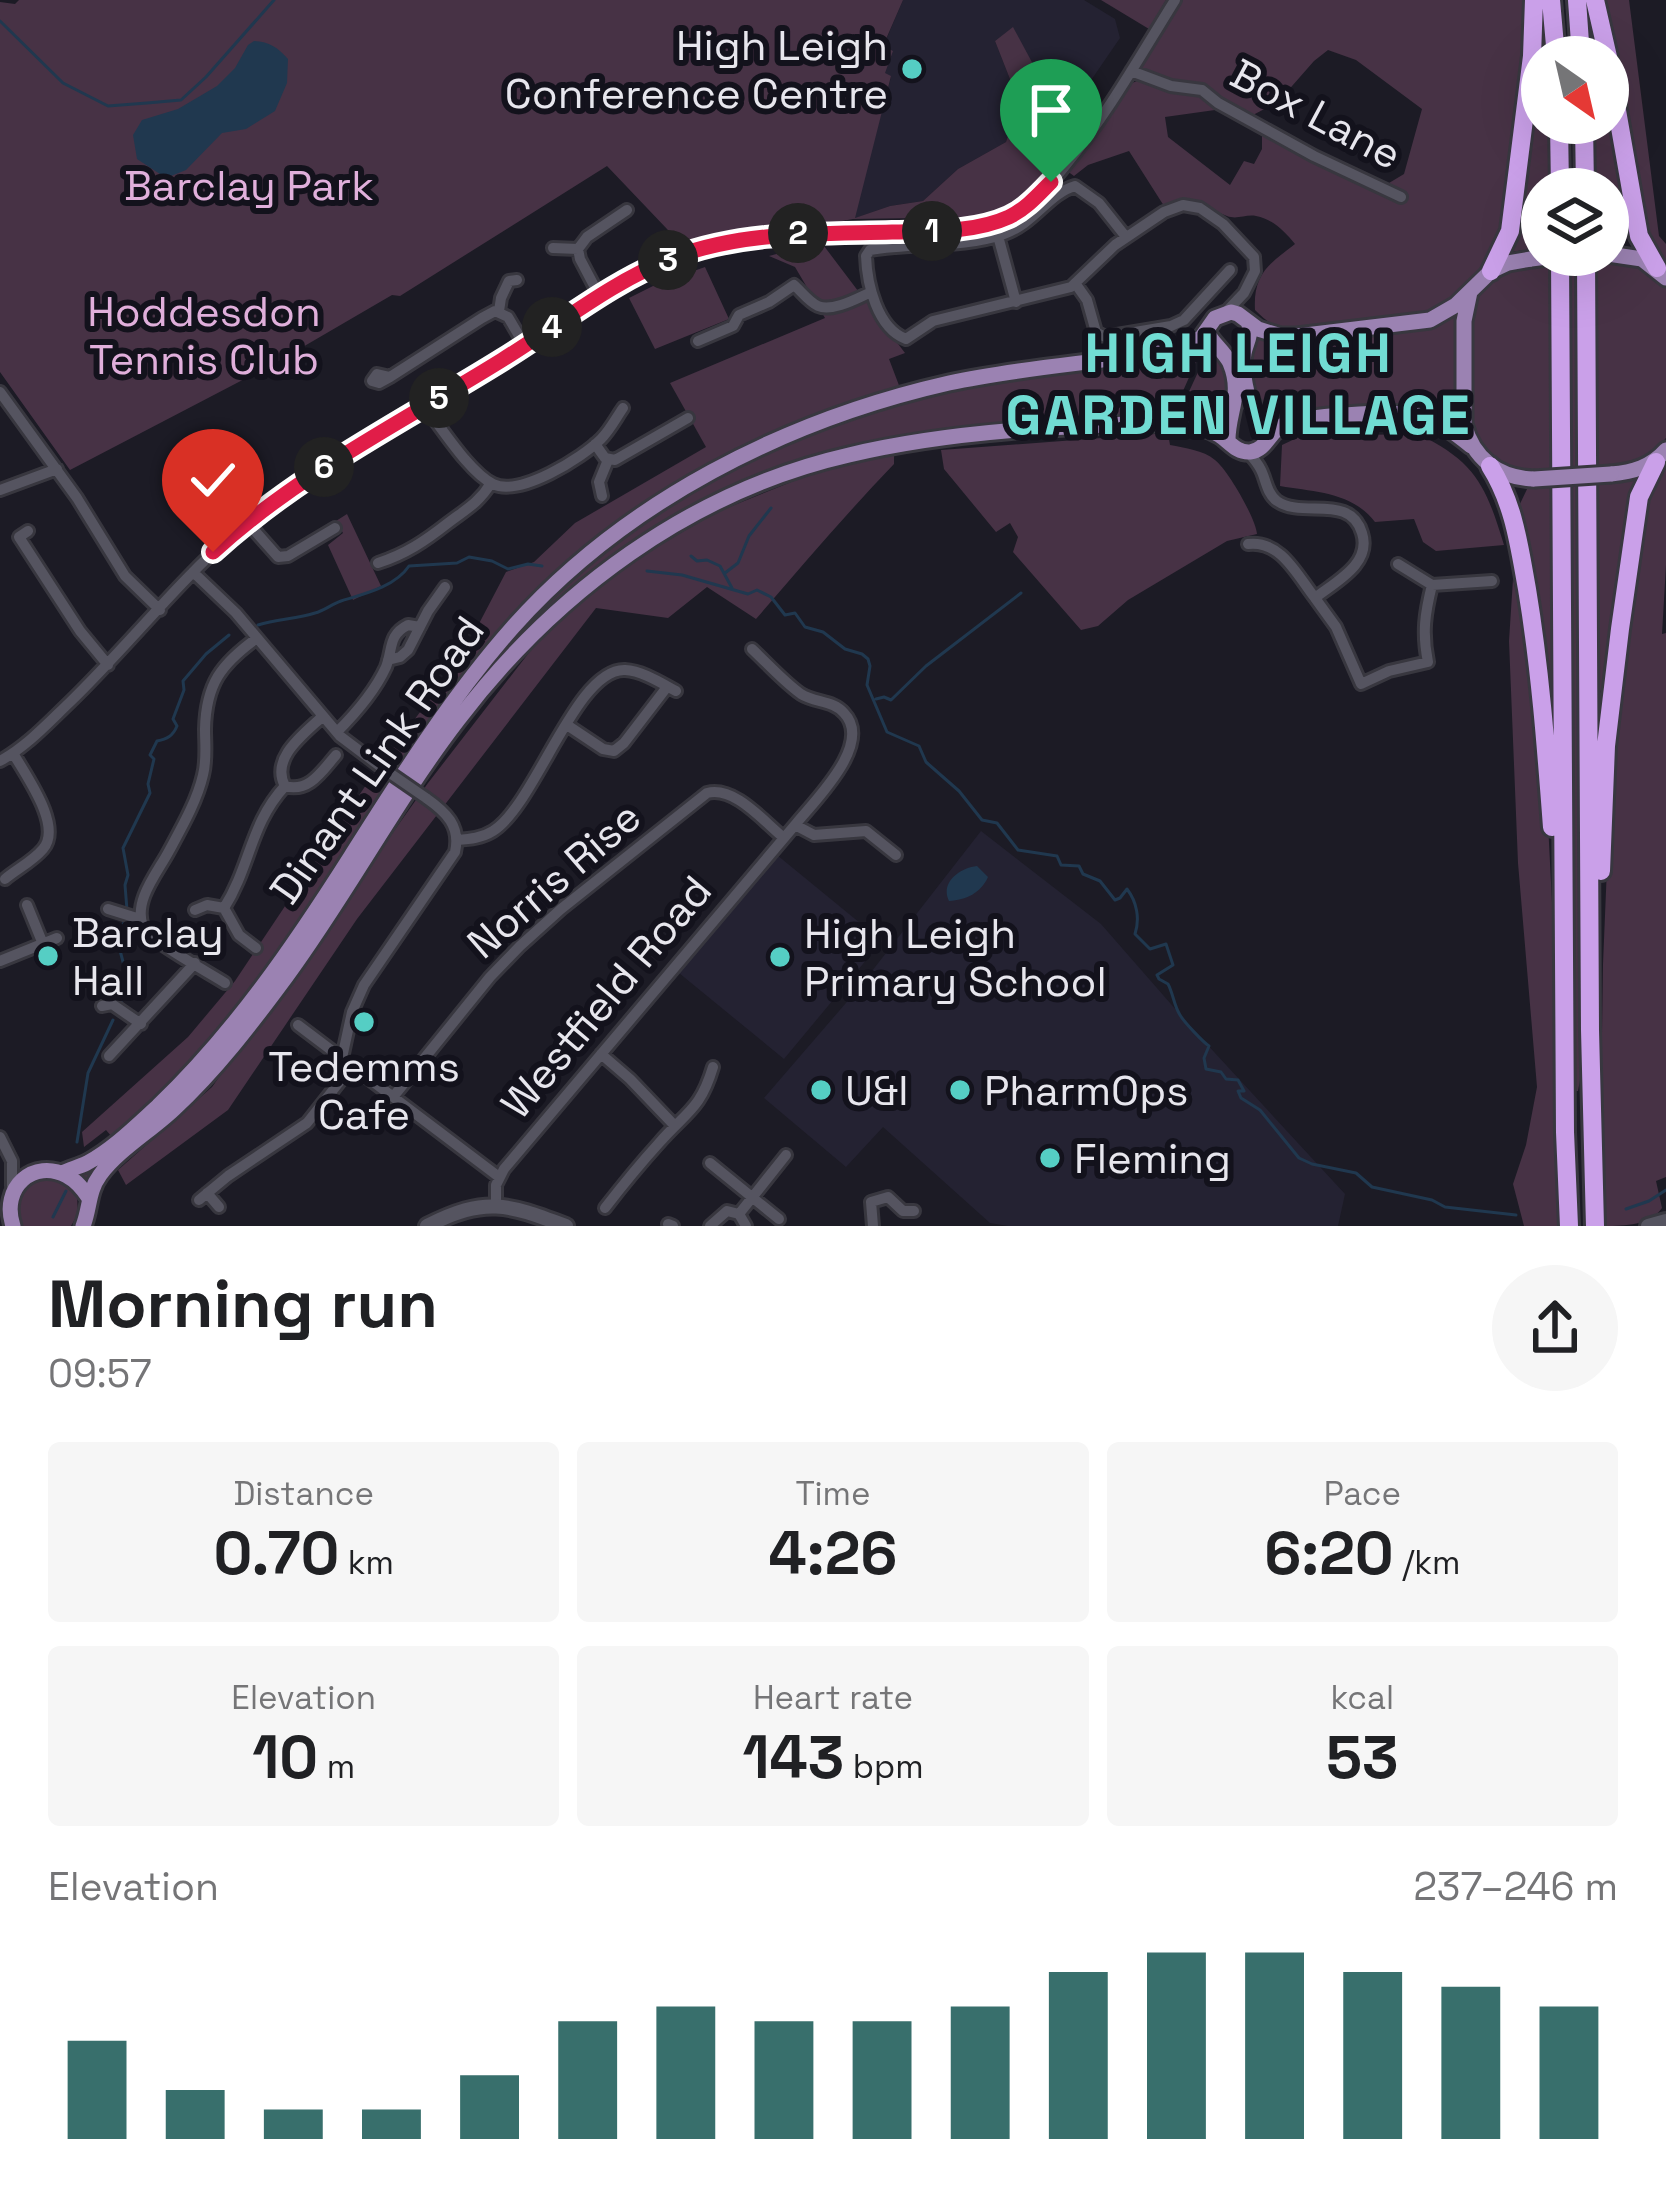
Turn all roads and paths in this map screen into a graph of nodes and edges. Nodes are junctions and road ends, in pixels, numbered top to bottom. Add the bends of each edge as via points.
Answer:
1 (1175, 0) edge
2 (1534, 0) edge
3 (1552, 0) edge
4 (1577, 0) edge
5 (1595, 0) edge
6 (1555, 36) edge
7 (1580, 36) edge
8 (1603, 36) edge
9 (1131, 71) junction
10 (1623, 144) edge
11 (1401, 197) dead end
12 (627, 210) dead end
13 (998, 236) junction
14 (1126, 237) junction
15 (553, 248) dead end
16 (578, 249) junction
17 (1629, 257) edge
18 (1521, 260) edge
19 (1230, 269) dead end
20 (1491, 272) junction
21 (1661, 273) edge
22 (1562, 276) edge
23 (1586, 276) edge
24 (517, 280) dead end
25 (1076, 283) junction
26 (869, 292) junction
27 (1470, 292) junction
28 (1244, 293) junction
29 (600, 297) junction
30 (1016, 302) junction
31 (499, 311) junction
32 (1225, 314) junction
33 (1246, 321) junction
34 (1208, 332) junction
35 (698, 341) dead end
36 (525, 346) junction
37 (390, 376) dead end
38 (0, 392) edge
39 (425, 406) junction
40 (622, 408) dead end
41 (688, 418) dead end
42 (645, 422) dead end
43 (654, 437) junction
44 (1268, 439) junction
45 (1228, 440) junction
46 (595, 444) junction
47 (1471, 446) junction
48 (1248, 452) junction
49 (1661, 456) edge
50 (608, 460) junction
51 (1490, 466) junction
52 (57, 469) junction
53 (1262, 470) junction
54 (491, 483) junction
55 (0, 490) edge
56 (602, 496) dead end
57 (248, 522) junction
58 (334, 528) dead end
59 (28, 531) dead end
60 (1248, 544) dead end
61 (379, 563) dead end
62 (1398, 563) dead end
63 (193, 572) junction
64 (1492, 581) dead end
65 (1432, 585) junction
66 (445, 587) dead end
67 (1315, 598) junction
68 (160, 610) junction
69 (420, 627) junction
70 (257, 638) junction
71 (752, 650) dead end
72 (388, 661) junction
73 (108, 665) junction
74 (322, 716) junction
75 (567, 725) junction
76 (337, 732) junction
77 (14, 753) junction
78 (331, 755) dead end
79 (0, 761) edge
80 (285, 786) junction
81 (794, 825) junction
82 (784, 838) junction
83 (458, 840) junction
84 (896, 855) dead end
85 (5, 879) dead end
86 (27, 905) dead end
87 (224, 908) junction
88 (108, 909) dead end
89 (195, 910) dead end
90 (132, 918) junction
91 (57, 938) dead end
92 (44, 944) junction
93 (256, 948) dead end
94 (0, 961) edge
95 (1564, 963) junction
96 (195, 964) junction
97 (225, 983) dead end
98 (102, 1006) dead end
99 (141, 1024) junction
100 (298, 1025) dead end
101 (1590, 1030) junction
102 (602, 1054) junction
103 (109, 1056) dead end
104 (347, 1062) junction
105 (713, 1067) dead end
106 (393, 1096) junction
107 (675, 1126) junction
108 (0, 1137) edge
109 (786, 1155) dead end
110 (12, 1161) junction
111 (710, 1163) dead end
112 (33, 1172) junction
113 (62, 1173) junction
114 (499, 1177) junction
115 (12, 1186) junction
116 (752, 1197) junction
117 (89, 1198) junction
118 (496, 1205) junction
119 (2, 1206) edge
120 (219, 1207) dead end
121 (605, 1208) dead end
122 (914, 1211) dead end
123 (740, 1214) junction
124 (778, 1219) dead end
125 (1666, 1221) edge
126 (87, 1223) edge
127 (13, 1226) edge
128 (427, 1226) edge
129 (566, 1226) edge
130 (710, 1226) edge
131 (746, 1226) edge
132 (873, 1226) edge
133 (1570, 1226) edge
134 (1595, 1226) edge
135 (1648, 1226) edge

1 - 9 street
2 - 20 highway via 1510,231
3 - 6 highway
4 - 7 highway
5 - 8 highway
9 - 11 street, Box Lane via 1202,90
9 - 29 street via 1060,172 1008,218 943,230 737,241 672,258
10 - 21 highway via 1640,236
12 - 16 street
13 - 14 street via 1075,186
13 - 26 street via 870,250
13 - 30 street
14 - 25 street
14 - 28 street via 1174,206 1201,208 1255,257
15 - 16 street
16 - 29 street
17 - 21 main road
18 - 20 main road, bridge
19 - 25 street via 1184,320 1105,338
20 - 27 main road
22 - 95 highway
23 - 101 highway
24 - 31 street via 506,286
25 - 30 street
26 - 30 street via 902,339 933,321
26 - 35 street via 825,308 794,285
27 - 33 main road via 1442,315 1415,323 1297,336
27 - 47 main road via 1464,424
28 - 32 street
28 - 33 street
29 - 36 street
31 - 36 street
31 - 37 street
32 - 33 main road
32 - 34 main road
33 - 44 main road via 1246,390 1267,420
34 - 45 main road via 1232,373
34 - 113 main road, Dinant Link Road via 1182,348 983,376 872,404 767,445 634,520 562,577 477,670 220,1042 120,1139
36 - 39 street
38 - 52 street
39 - 54 street
39 - 57 street
40 - 46 street
41 - 43 street
42 - 43 street
43 - 50 street
44 - 47 main road via 1302,419 1399,413 1438,422
44 - 48 main road
44 - 53 street
45 - 48 main road, Dinant Link Road
45 - 117 main road, Dinant Link Road via 1184,422 998,431 884,447 748,489 624,557 555,612 487,683 266,1004 193,1090 104,1170
46 - 50 street
46 - 54 street via 528,484
47 - 51 main road
48 - 53 street
49 - 51 main road, bridge via 1628,472 1534,479
49 - 101 highway via 1637,509 1611,699
50 - 56 street
51 - 95 highway via 1507,494 1531,613
52 - 55 street
52 - 68 street via 125,576
53 - 67 street via 1277,501 1341,510 1362,532 1359,563
54 - 61 street via 427,541
57 - 58 street via 278,557
57 - 63 street
59 - 73 street via 19,537
60 - 67 street via 1279,551
62 - 65 street
63 - 68 street
63 - 70 street
64 - 65 street
65 - 67 street via 1424,617 1428,662 1360,684
66 - 69 street
68 - 73 street
69 - 72 street via 404,654
69 - 72 street via 397,632
70 - 74 street
70 - 90 street via 209,690 202,778
71 - 81 street, Westfield Road via 803,695 842,710 853,731 844,761
72 - 76 street
73 - 77 street
74 - 76 street
74 - 80 street via 281,763
75 - 75 street via 614,751 672,689 632,670 612,672
75 - 83 street via 505,821 484,836
76 - 83 street, bridge via 448,816
77 - 79 street
77 - 85 street via 50,832 43,849
78 - 80 street via 305,786
80 - 87 street via 261,817
81 - 82 street, Westfield Road
81 - 84 street via 814,836 866,831
82 - 102 street, Westfield Road
82 - 106 street, Norris Rise via 732,796 707,793 530,936
83 - 104 street via 364,985
86 - 92 street
87 - 89 street
87 - 93 street
88 - 90 street
90 - 96 street
91 - 92 street
92 - 94 street
95 - 133 highway
96 - 97 street
96 - 99 street
98 - 99 street via 120,1007
99 - 103 street
100 - 104 street
101 - 134 highway
102 - 107 street
102 - 114 street, Westfield Road
104 - 106 street
104 - 120 street via 307,1123 203,1197
105 - 107 street via 697,1105
106 - 114 street
107 - 121 street
108 - 110 street
109 - 116 street
110 - 112 street
110 - 115 street
111 - 116 street
112 - 113 main road
112 - 115 main road
113 - 117 main road
114 - 118 street, Westfield Road
115 - 119 main road
116 - 123 street
116 - 124 street
117 - 126 main road
118 - 128 main road
118 - 129 main road
119 - 127 main road
122 - 132 street via 888,1197 871,1202
123 - 130 street via 722,1213
123 - 131 street
125 - 135 main road

